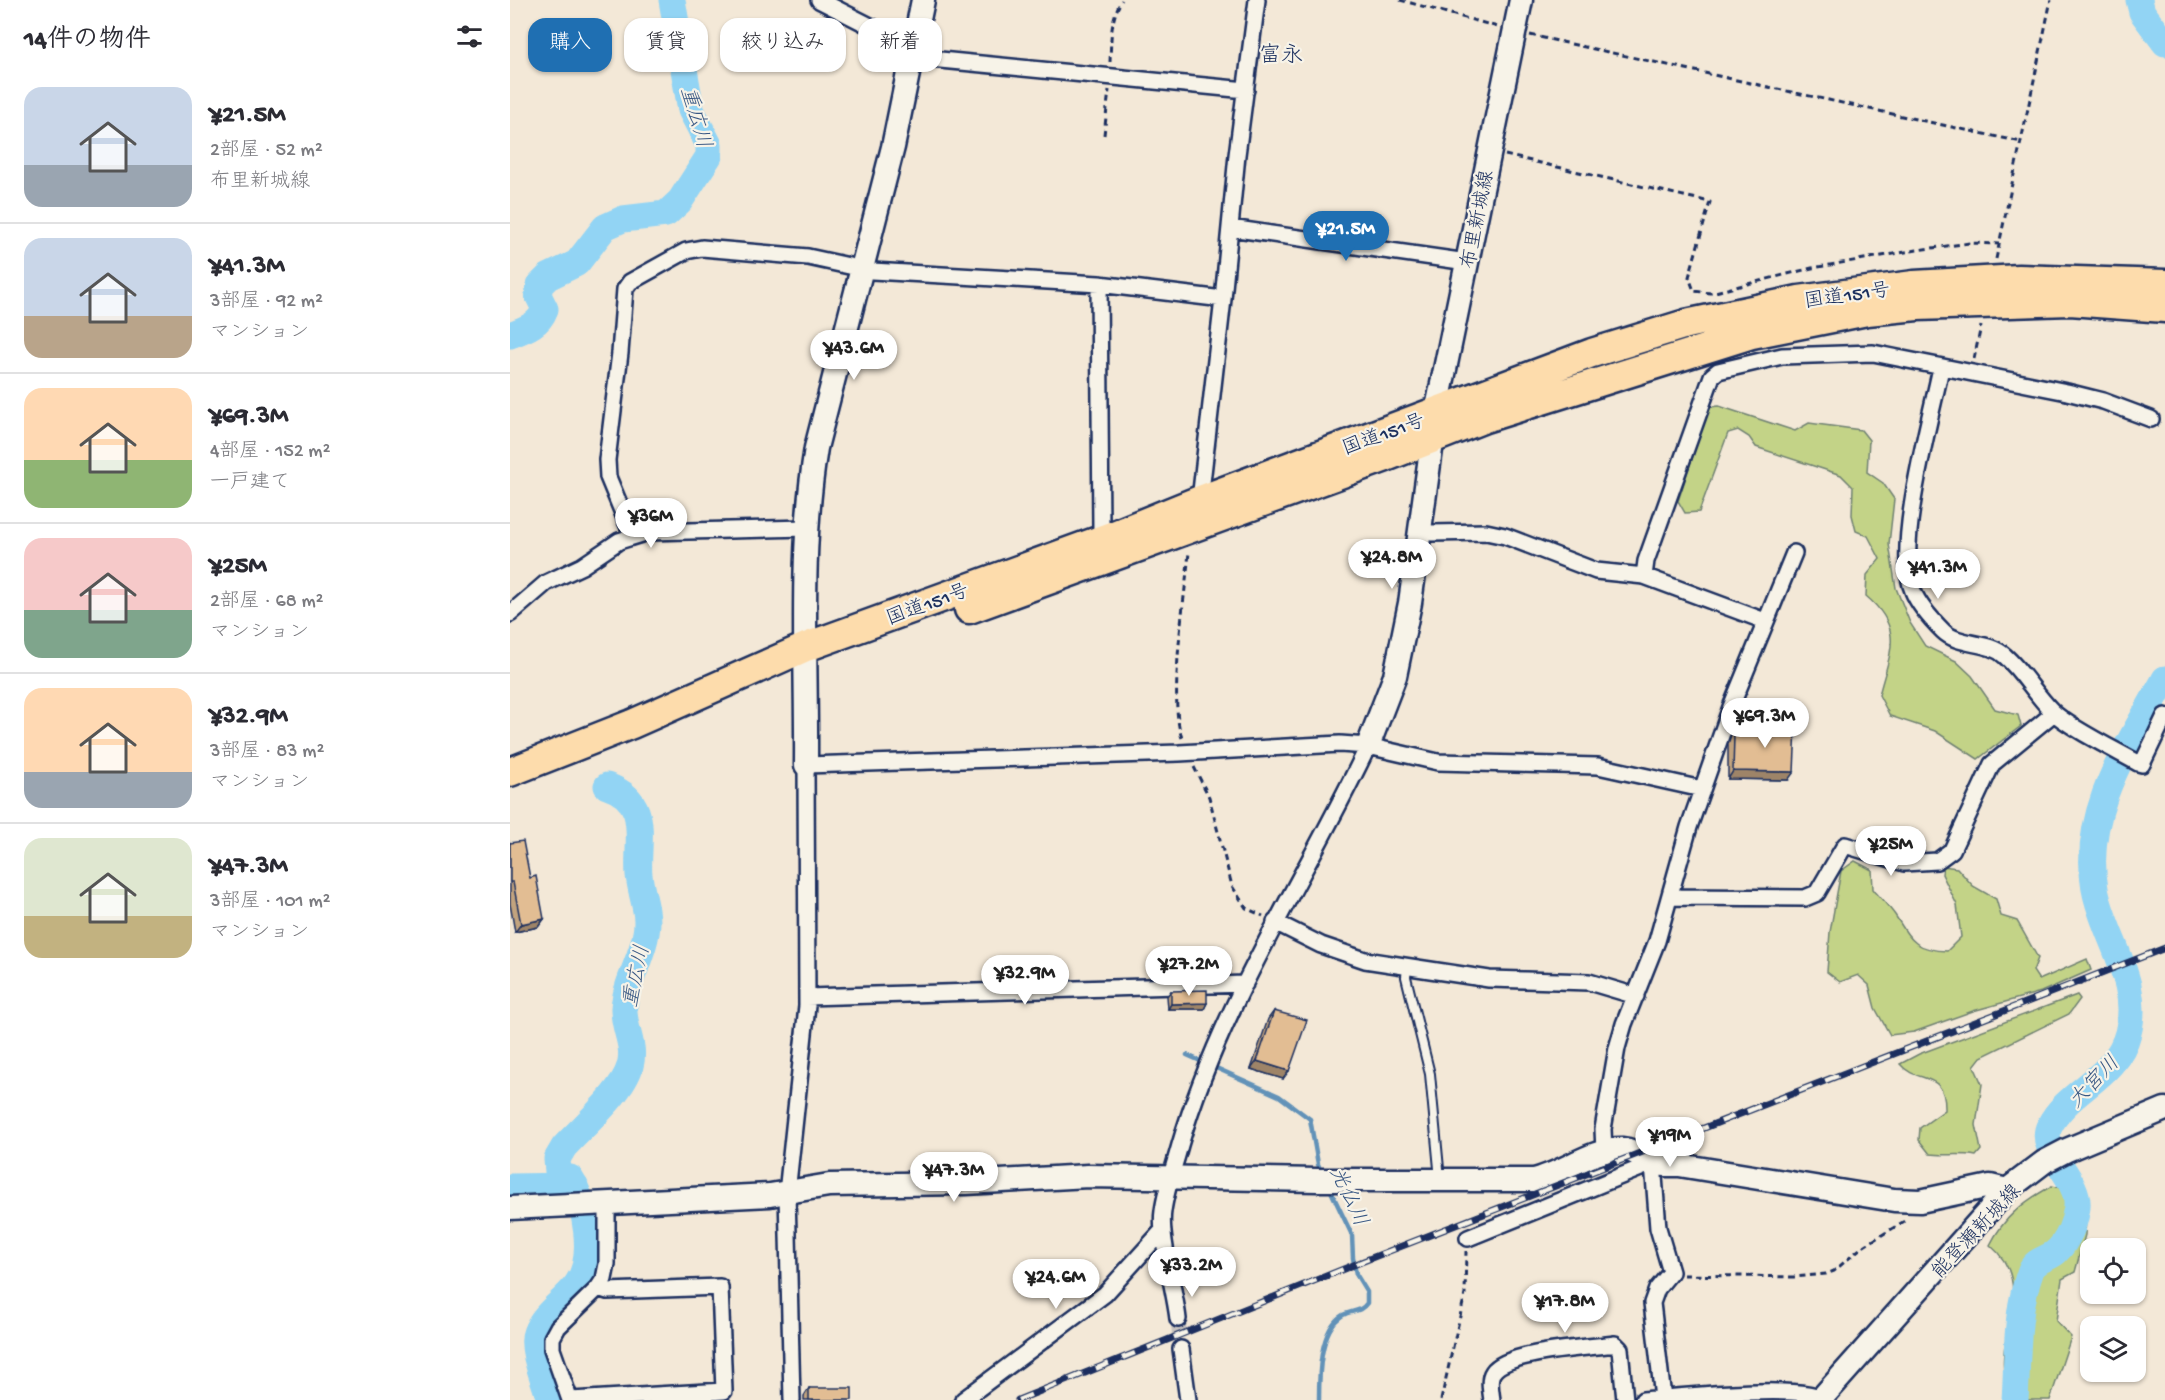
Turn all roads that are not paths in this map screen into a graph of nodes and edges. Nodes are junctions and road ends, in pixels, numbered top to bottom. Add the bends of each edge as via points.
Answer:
1 (819, 0) edge
2 (923, 0) edge
3 (1257, 0) edge
4 (1521, 0) edge
5 (920, 18) edge
6 (858, 20) edge
7 (942, 60) edge
8 (909, 72) edge
9 (1246, 90) junction
10 (1230, 228) junction
11 (1467, 262) junction
12 (862, 268) junction
13 (1099, 284) junction
14 (2165, 284) edge
15 (1223, 299) junction
16 (2165, 308) edge
17 (1941, 368) junction
18 (2151, 419) dead end
19 (1434, 426) junction
20 (1200, 500) junction
21 (807, 528) junction
22 (1420, 529) junction
23 (632, 535) junction
24 (1109, 537) junction
25 (1794, 553) dead end
26 (1644, 576) junction
27 (510, 614) edge
28 (1765, 621) junction
29 (807, 657) junction
30 (2054, 713) junction
31 (2165, 716) edge
32 (1368, 746) junction
33 (806, 765) junction
34 (510, 772) edge
35 (1702, 789) junction
36 (1670, 897) junction
37 (1275, 922) junction
38 (1407, 968) junction
39 (1245, 984) junction
40 (1636, 996) junction
41 (807, 997) junction
42 (2165, 1109) edge
43 (1604, 1151) junction
44 (1653, 1163) junction
45 (1171, 1177) junction
46 (1440, 1180) junction
47 (2007, 1190) junction
48 (788, 1193) junction
49 (590, 1204) junction
50 (510, 1208) edge
51 (1162, 1231) junction
52 (1468, 1238) road end
53 (598, 1288) junction
54 (1178, 1319) tunnel mouth
55 (1181, 1348) tunnel mouth
56 (724, 1395) edge
57 (1663, 1398) junction
58 (1823, 1399) edge
59 (570, 1400) edge
60 (792, 1400) edge
61 (963, 1400) edge
62 (1188, 1400) edge
63 (1492, 1400) edge
64 (1625, 1400) edge
65 (1643, 1400) edge

1 - 6 street
2 - 5 street
3 - 9 street
4 - 11 street, 布里新城線
7 - 9 street
8 - 12 street
9 - 10 street
10 - 11 street
10 - 15 street
11 - 19 street, 布里新城線
12 - 13 street
12 - 21 street via 816,448
12 - 23 street via 808,257 702,248 686,251 630,282 624,289 607,460 608,477
13 - 15 street
13 - 24 street via 1101,529
14 - 19 highway, 国道151号 via 2008,280 1914,285 1799,300 1686,324 1603,350
15 - 20 street
16 - 19 highway, 国道151号 via 2070,301 1968,303 1867,311 1805,322 1692,351 1485,418
17 - 18 street via 2103,401
17 - 26 street via 1850,352 1782,356 1718,371 1712,376
17 - 30 street via 1910,520 1912,590 1944,632 2005,655
19 - 20 highway, 国道151号
19 - 22 street, 布里新城線
19 - 29 highway, 国道151号 via 1137,549
20 - 24 highway, 国道151号
21 - 23 street
21 - 29 street
22 - 26 street via 1431,533 1486,532 1596,571
22 - 32 street, 布里新城線 via 1395,676
23 - 27 street via 546,583
24 - 29 highway, 国道151号
25 - 28 street
26 - 28 street
28 - 35 street
29 - 33 street
29 - 34 highway, 国道151号
30 - 31 street via 2142,764
30 - 36 street via 1992,765 1952,850 1937,861 1904,863 1845,845 1816,893 1805,898
32 - 33 street
32 - 35 street via 1438,762 1598,766
32 - 37 street
33 - 41 street
35 - 36 street
36 - 40 street
37 - 38 street via 1322,945
37 - 39 street
38 - 40 street via 1525,982 1589,982
38 - 46 lane via 1430,1074
39 - 41 street
39 - 45 street via 1188,1115
40 - 43 street via 1617,1048 1603,1129
41 - 48 street
42 - 47 street, 能登瀬新城線 via 2067,1149
43 - 44 street via 1634,1150
43 - 46 street via 1549,1177 1533,1180
44 - 47 street via 1894,1200 1920,1201 1990,1186
44 - 52 street
44 - 57 street via 1658,1228 1671,1272 1657,1289 1652,1303
45 - 46 street
45 - 48 street via 830,1185
45 - 51 street via 1162,1212
47 - 58 street, 能登瀬新城線
48 - 49 street
48 - 60 street
49 - 50 street
49 - 53 street via 607,1264
51 - 54 street
51 - 61 street via 1105,1294
53 - 56 street via 607,1291 720,1287
53 - 59 street via 558,1327 552,1338
55 - 62 street
56 - 59 street
57 - 58 street via 1805,1392
57 - 65 street
63 - 64 street via 1493,1371 1519,1356 1615,1344 1620,1349

